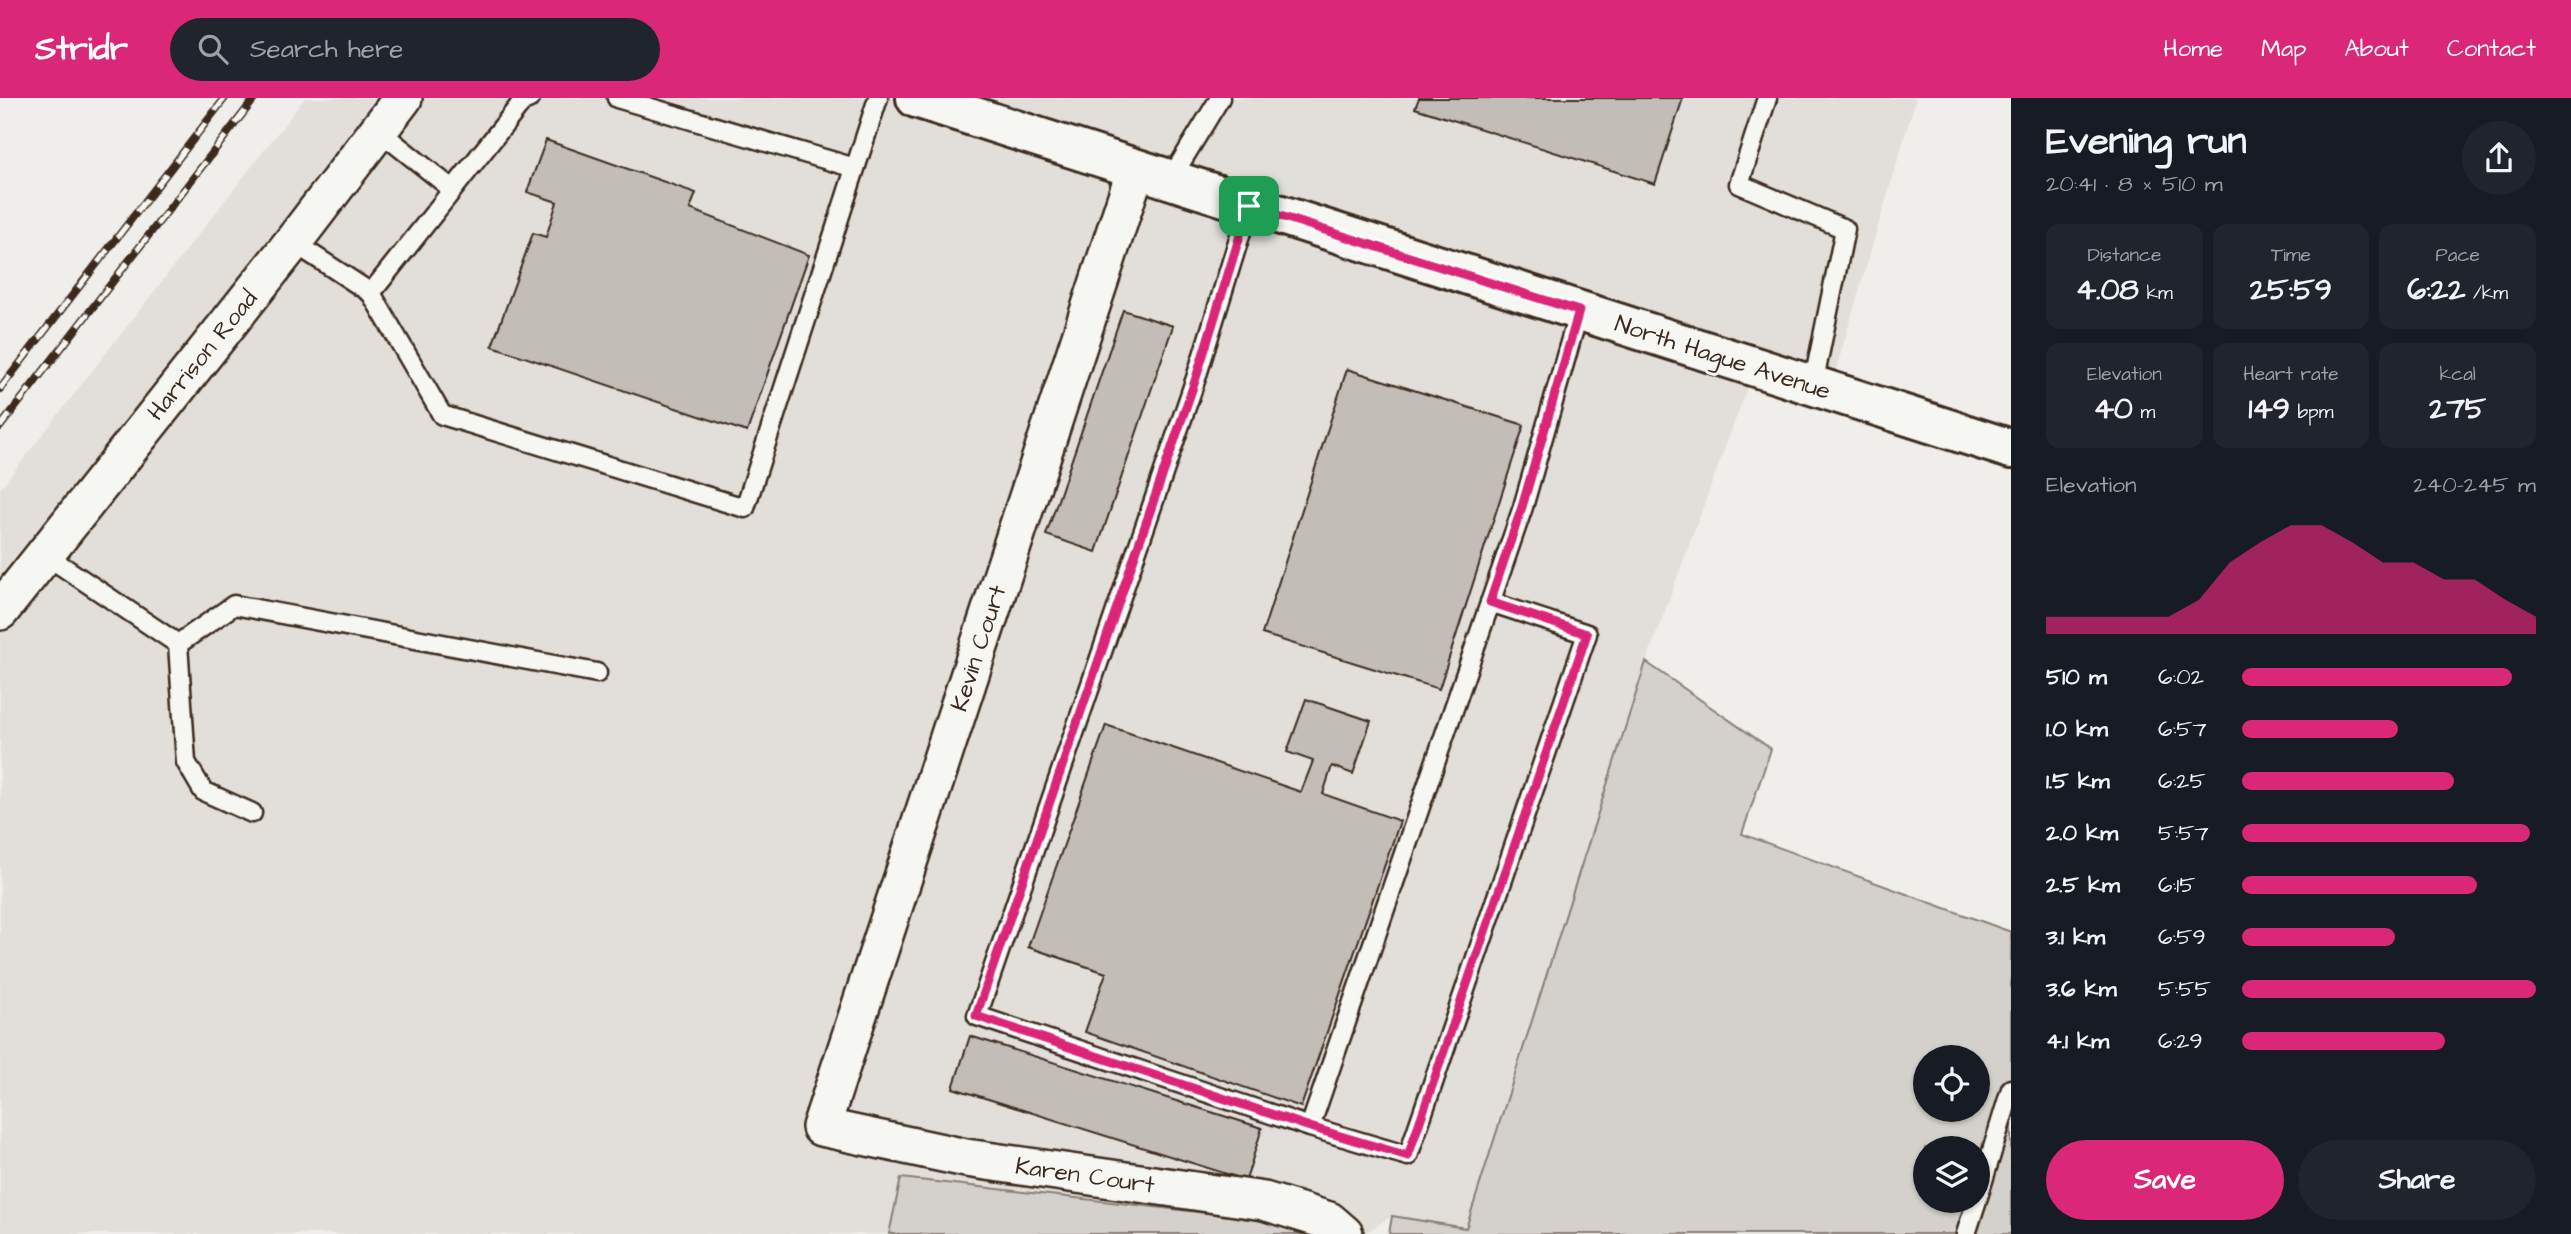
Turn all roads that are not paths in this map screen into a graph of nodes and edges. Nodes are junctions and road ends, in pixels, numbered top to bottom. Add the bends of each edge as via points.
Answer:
1 (403, 98) edge
2 (530, 98) edge
3 (617, 98) edge
4 (878, 98) edge
5 (1220, 98) edge
6 (1767, 98) edge
7 (927, 100) edge
8 (378, 130) junction
9 (855, 169) junction
10 (1153, 175) junction
11 (452, 189) junction
12 (1249, 206) junction
13 (293, 242) junction
14 (371, 293) junction
15 (1579, 311) junction
16 (1813, 385) junction
17 (2011, 449) edge
18 (44, 554) junction
19 (1490, 602) junction
20 (0, 611) edge
21 (178, 644) junction
22 (597, 673) dead end
23 (252, 813) dead end
24 (2011, 1089) edge
25 (821, 1127) joint
26 (1310, 1127) junction
27 (1990, 1157) edge
28 (1973, 1213) edge
29 (1344, 1234) edge
30 (1966, 1234) edge

1 - 8 street, Harrison Road
2 - 11 lane
3 - 9 lane
4 - 9 lane
5 - 10 lane
6 - 16 lane via 1739,184 1845,229
7 - 10 main road, North Hague Avenue via 995,115
8 - 11 lane
8 - 13 street, Harrison Road
9 - 14 lane via 746,508 442,415
10 - 12 main road, North Hague Avenue
10 - 25 street, Kevin Court
11 - 14 lane
12 - 15 main road, North Hague Avenue
12 - 26 lane via 1196,378 976,1016
13 - 14 lane
13 - 18 street, Harrison Road
15 - 16 main road, North Hague Avenue
15 - 19 lane
16 - 17 main road, North Hague Avenue
18 - 20 street, Harrison Road
18 - 21 lane
19 - 26 lane
19 - 26 lane via 1587,634 1426,1104 1408,1156
21 - 22 lane via 234,604
21 - 23 lane via 186,762 204,791
24 - 27 lane
25 - 29 street, Karen Court via 966,1158 1264,1201 1329,1221
28 - 30 lane

